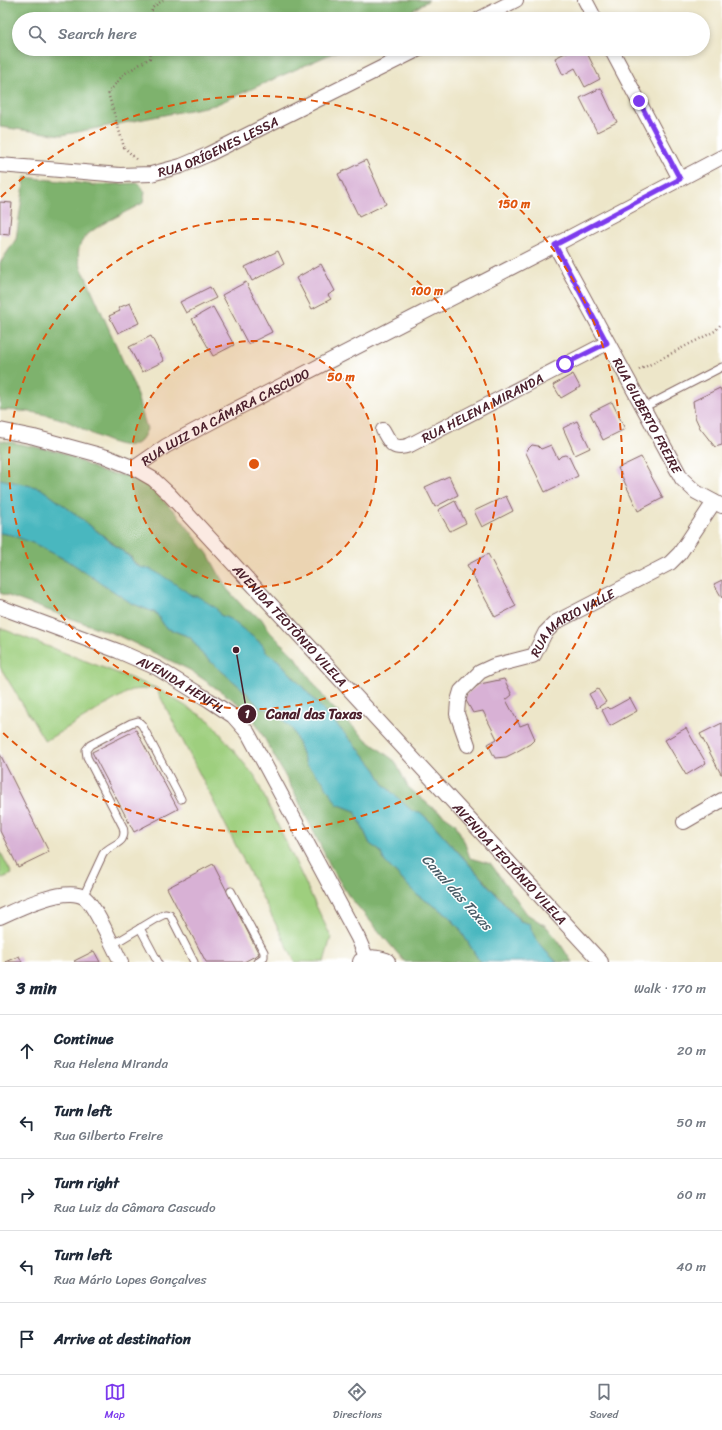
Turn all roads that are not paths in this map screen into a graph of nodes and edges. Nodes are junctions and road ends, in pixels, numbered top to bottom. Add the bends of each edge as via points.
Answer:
1 (516, 0) edge
2 (586, 0) edge
3 (493, 12) edge
4 (592, 12) edge
5 (405, 56) edge
6 (615, 56) edge
7 (722, 157) edge
8 (0, 165) edge
9 (680, 179) junction
10 (555, 245) junction
11 (607, 343) junction
12 (722, 367) edge
13 (643, 408) junction
14 (0, 430) edge
15 (383, 430) dead end
16 (134, 468) junction
17 (718, 504) edge
18 (0, 607) edge
19 (468, 745) dead end
20 (181, 799) dead end
21 (722, 800) edge
22 (684, 822) dead end
23 (230, 892) dead end
24 (83, 897) junction
25 (0, 917) edge
26 (140, 928) junction
27 (112, 945) junction
28 (361, 961) edge
29 (121, 962) edge
30 (158, 962) edge
31 (194, 962) edge
32 (257, 962) edge
33 (386, 962) edge
34 (601, 962) edge

1 - 3 street
2 - 4 street
5 - 8 street, RUA ORÍGENES LESSA via 207,156 181,166 151,174 120,175
6 - 9 street
7 - 9 street, RUA LUIZ DA CÂMARA CASCUDO
9 - 10 street, RUA LUIZ DA CÂMARA CASCUDO
10 - 11 street, RUA GILBERTO FREIRE
10 - 16 street, RUA LUIZ DA CÂMARA CASCUDO via 221,416 166,446
11 - 13 street, RUA GILBERTO FREIRE
11 - 15 street, RUA HELENA MIRANDA via 403,448 396,447
12 - 13 lane
13 - 17 street, RUA GILBERTO FREIRE via 682,479 696,492
14 - 16 street, AVENIDA TEOTÔNIO VILELA via 106,457
16 - 34 street, AVENIDA TEOTÔNIO VILELA via 168,492
17 - 19 street, RUA MARIO VALLE via 670,563 556,622 545,633 534,655 480,672 461,692 458,701 457,714
18 - 28 street, AVENIDA HENFIL via 157,668 233,716 248,733 358,938
20 - 24 lane via 138,721 90,745 86,750 87,757 125,832 121,841 106,849
21 - 22 street
23 - 32 lane via 264,952 264,957
24 - 25 street via 51,897 35,901
24 - 27 street via 91,905
26 - 27 lane
26 - 30 lane
26 - 31 lane via 165,914 170,915
27 - 29 street
28 - 33 street via 377,959

